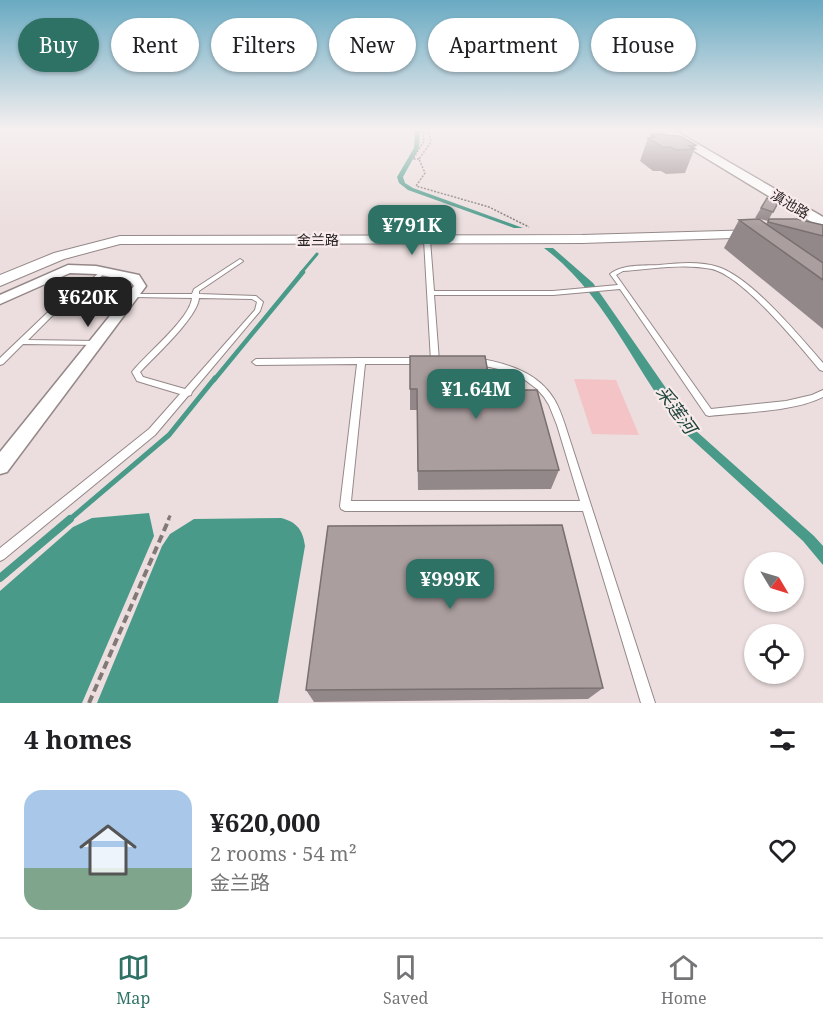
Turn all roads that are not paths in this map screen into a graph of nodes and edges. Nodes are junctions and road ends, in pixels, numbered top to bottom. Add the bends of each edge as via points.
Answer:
1 (715, 162) edge
2 (746, 162) edge
3 (771, 176) dead end
4 (819, 229) edge
5 (776, 233) edge
6 (428, 240) junction
7 (240, 261) dead end
8 (104, 272) junction
9 (0, 281) edge
10 (620, 287) junction
11 (431, 293) junction
12 (134, 295) junction
13 (194, 296) junction
14 (0, 300) edge
15 (21, 342) junction
16 (96, 343) junction
17 (465, 360) edge
18 (361, 361) junction
19 (0, 362) edge
20 (256, 362) dead end
21 (823, 368) edge
22 (188, 393) junction
23 (823, 393) edge
24 (0, 466) edge
25 (586, 507) junction
26 (0, 555) edge
27 (648, 703) edge

1 - 4 main road, 滇池路
2 - 3 main road, 滇池路
5 - 6 street, 金兰路
6 - 9 street, 金兰路 via 120,240 59,256
6 - 11 lane
7 - 13 lane via 203,285
8 - 12 street via 135,278 141,286
8 - 14 street via 60,271
8 - 15 lane
10 - 11 lane
10 - 21 lane via 613,274 622,269 708,267 725,271 776,317
10 - 23 lane via 709,412 794,402
11 - 18 lane via 440,361
12 - 13 lane
12 - 16 street
13 - 22 lane via 195,304 181,324 136,372 140,379
13 - 22 lane via 254,297 260,302 258,310
15 - 16 lane
15 - 19 lane
16 - 24 street
17 - 25 lane via 506,366 548,395
18 - 20 lane
18 - 25 lane via 345,506
22 - 26 lane via 152,432
25 - 27 lane

